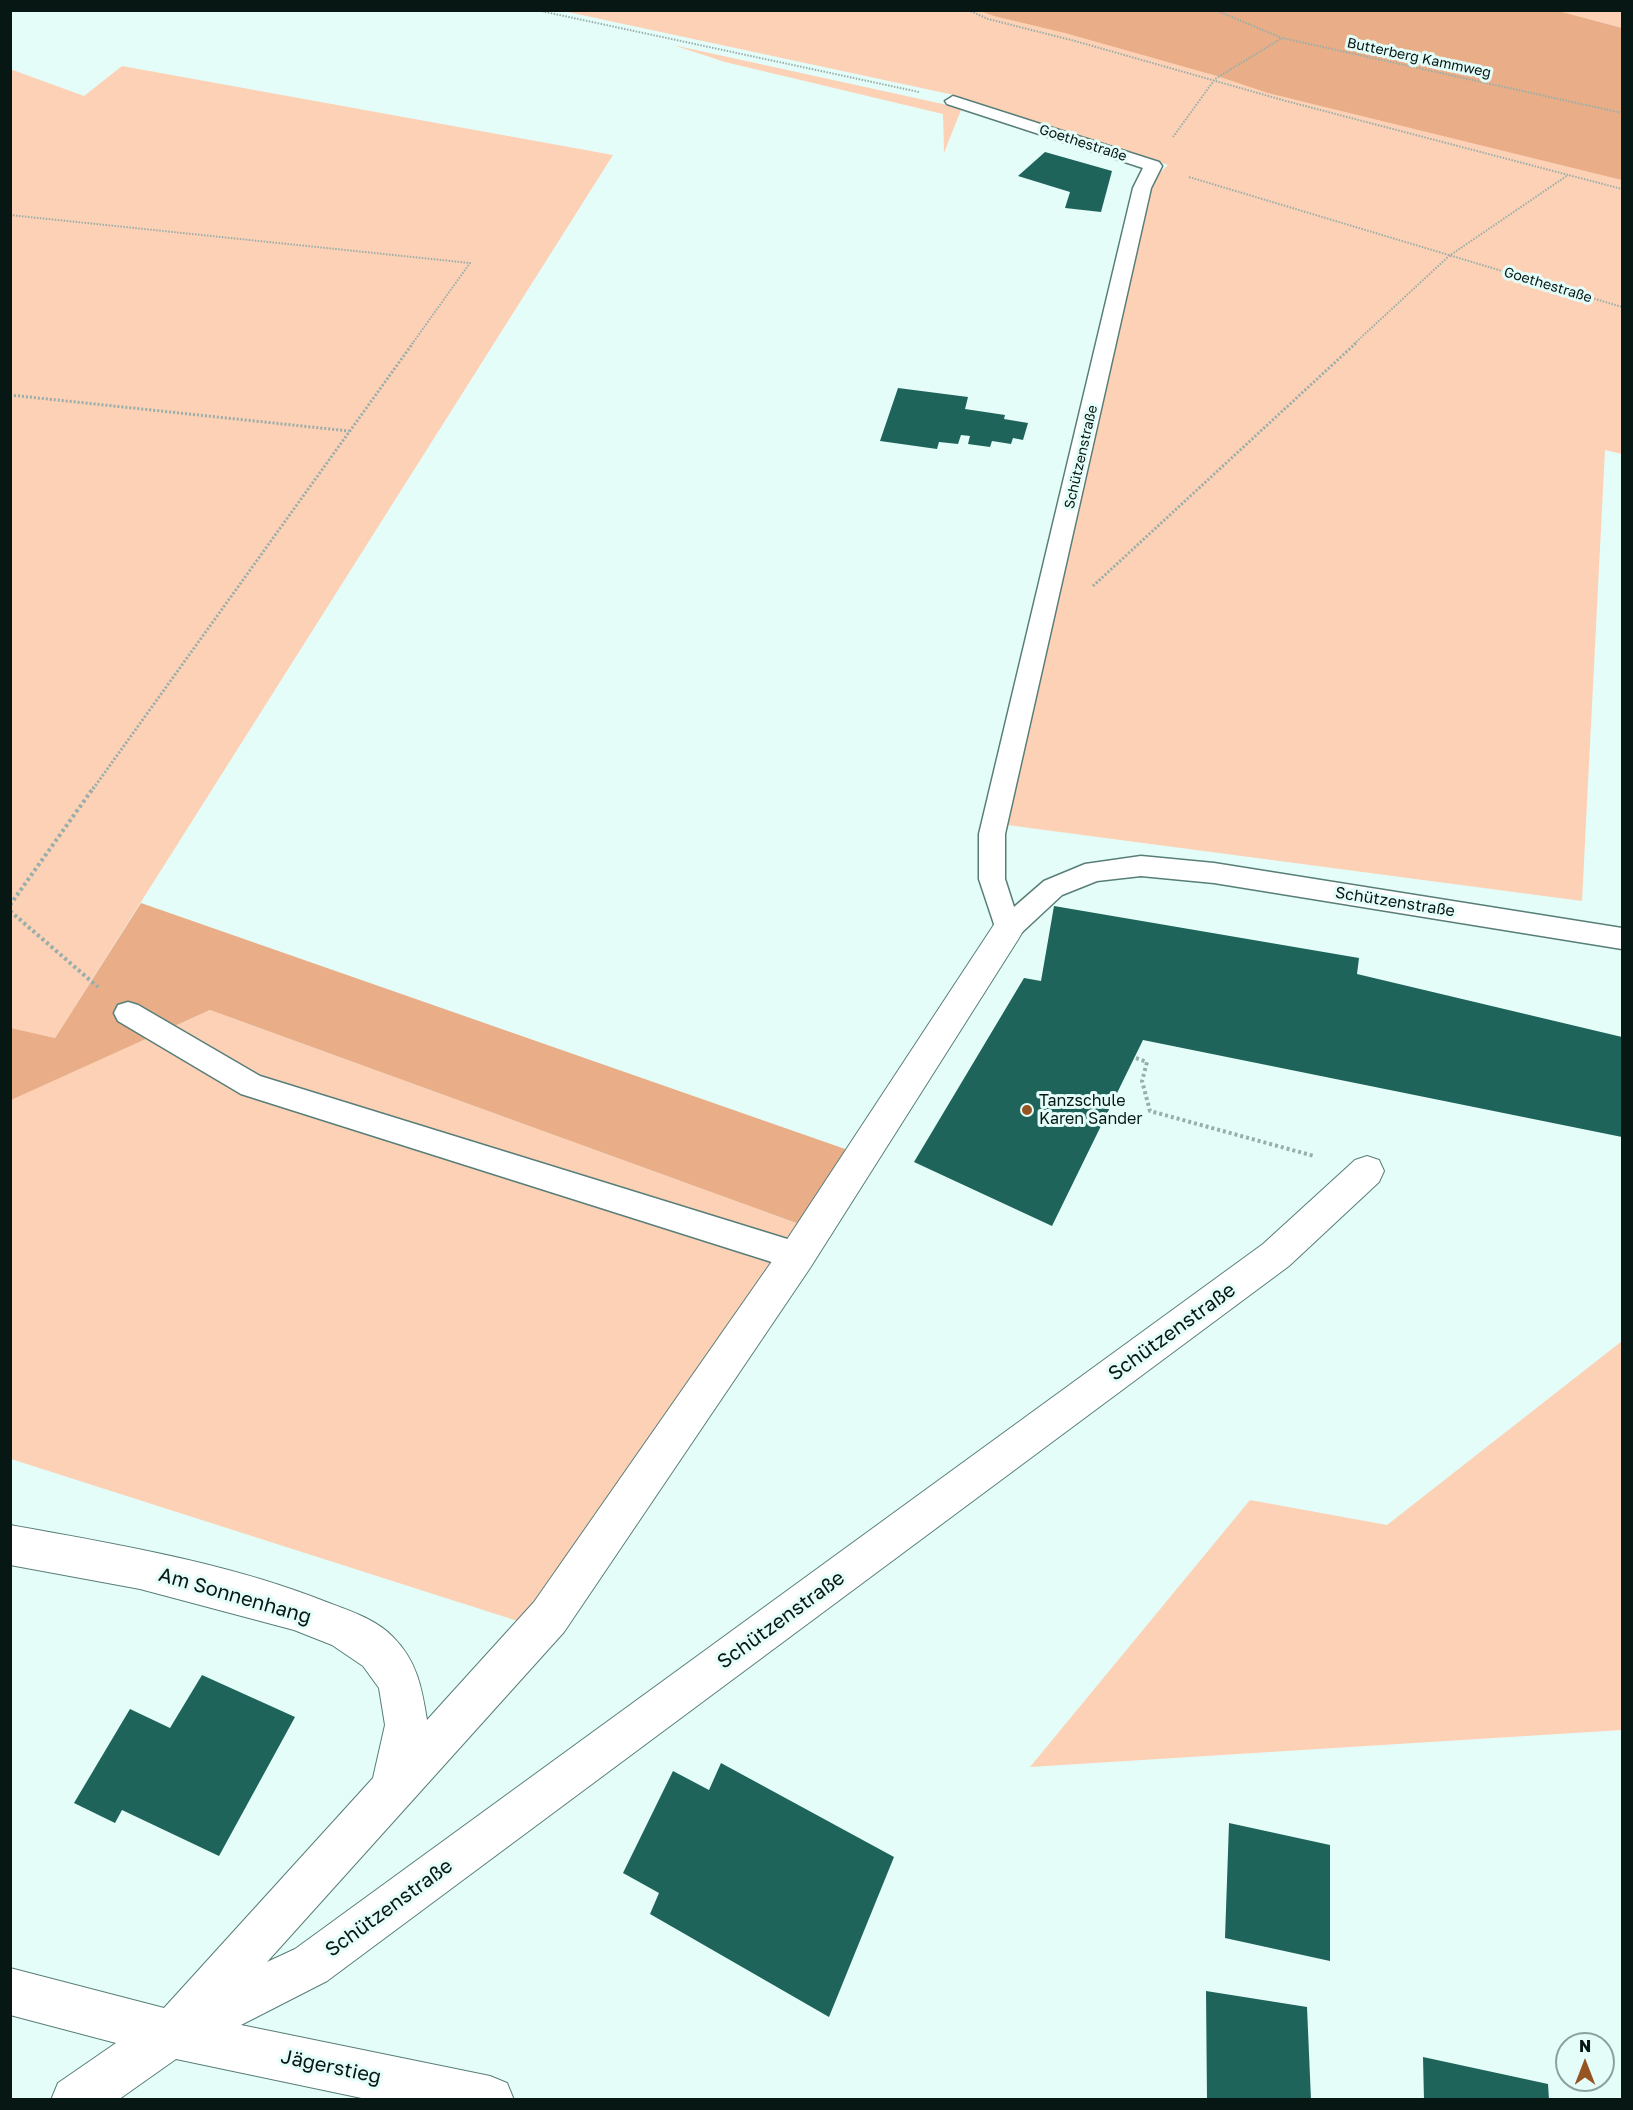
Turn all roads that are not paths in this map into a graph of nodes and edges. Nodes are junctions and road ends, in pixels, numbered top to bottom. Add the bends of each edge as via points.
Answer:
1 (953, 101) road end
2 (1153, 166) joint
3 (1008, 929) junction
4 (1623, 939) edge
5 (128, 1013) road end
6 (1367, 1171) dead end
7 (796, 1256) junction
8 (10, 1545) edge
9 (393, 1790) junction
10 (10, 1991) edge
11 (171, 2034) junction
12 (75, 2100) edge
13 (490, 2100) edge

1 - 2 lane, Goethestraße
2 - 3 lane, Schützenstraße via 1142,188 992,834 992,879
3 - 4 lane, Schützenstraße via 1053,888 1094,871 1141,866 1214,873
3 - 7 street, Schützenstraße
5 - 7 lane via 251,1085
6 - 11 street, Schützenstraße via 1276,1255 311,1965
7 - 9 street, Schützenstraße via 549,1617
8 - 9 street, Am Sonnenhang via 140,1569 294,1609 346,1630 378,1651 399,1680 406,1725
9 - 11 street, Schützenstraße
10 - 11 street, Jägerstieg
11 - 12 street, Schützenstraße
11 - 13 street, Jägerstieg

